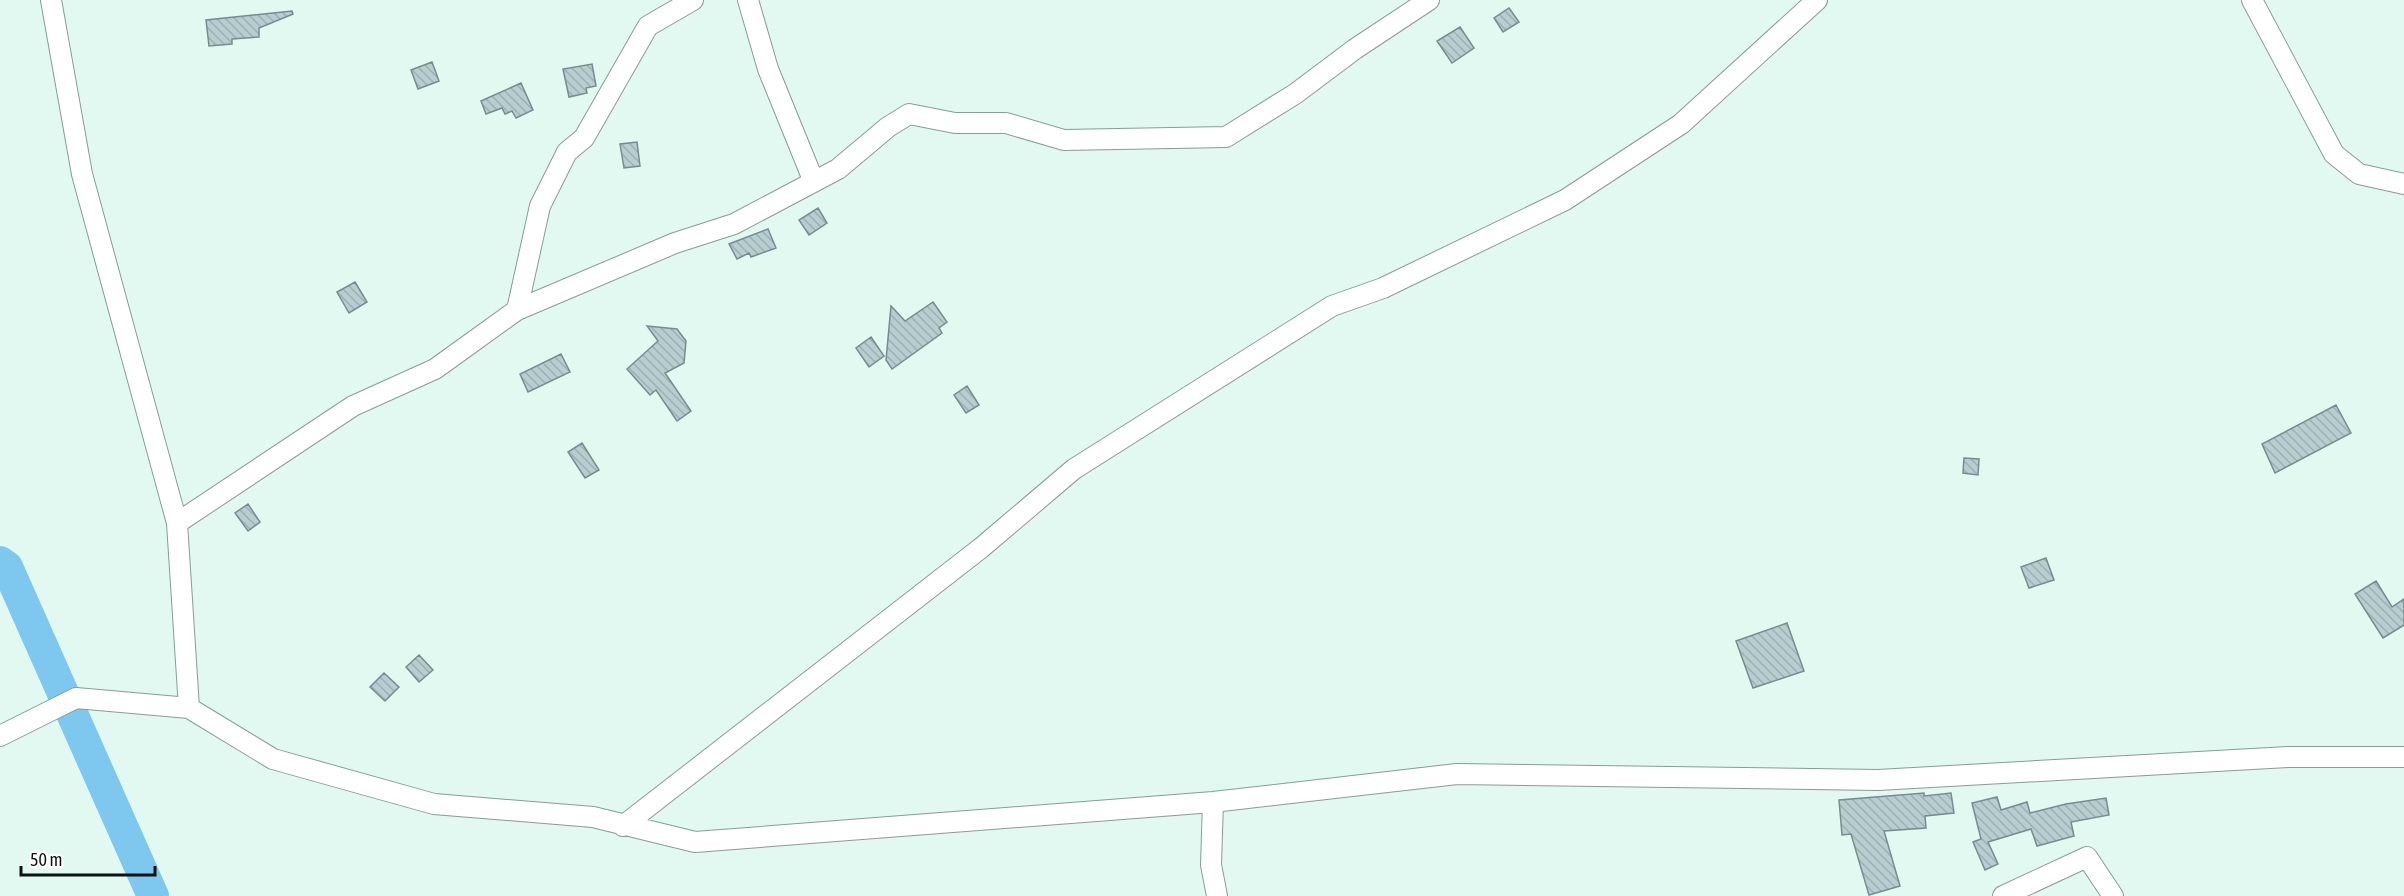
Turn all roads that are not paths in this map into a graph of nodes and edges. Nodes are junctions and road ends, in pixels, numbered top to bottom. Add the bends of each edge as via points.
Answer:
1 (51, 0) edge
2 (693, 0) edge
3 (748, 0) edge
4 (1429, 0) edge
5 (1817, 0) edge
6 (2252, 0) edge
7 (814, 182) junction
8 (2404, 184) edge
9 (517, 310) junction
10 (177, 523) junction
11 (189, 708) junction
12 (0, 736) edge
13 (2404, 757) edge
14 (1213, 802) junction
15 (623, 826) junction
16 (1217, 896) edge
17 (2003, 896) edge
18 (2113, 896) edge

1 - 10 street via 82,174
2 - 9 street via 648,26 584,138 567,152 540,206
3 - 7 street via 768,69
4 - 7 street via 1295,94 1226,136 1064,140 1006,123 955,123 909,114 838,169
5 - 15 street via 1681,124 1565,200 1383,288 1332,306 1074,469 981,548
6 - 8 street via 2334,154 2359,174
7 - 9 street via 734,224 675,243
9 - 10 street via 435,369 353,406
10 - 11 street
11 - 12 street via 76,698
11 - 15 street via 273,759 434,804 593,817
13 - 14 street via 2288,757 1878,780 1457,774
14 - 15 street via 695,842
14 - 16 street via 1211,865
17 - 18 street via 2087,857

